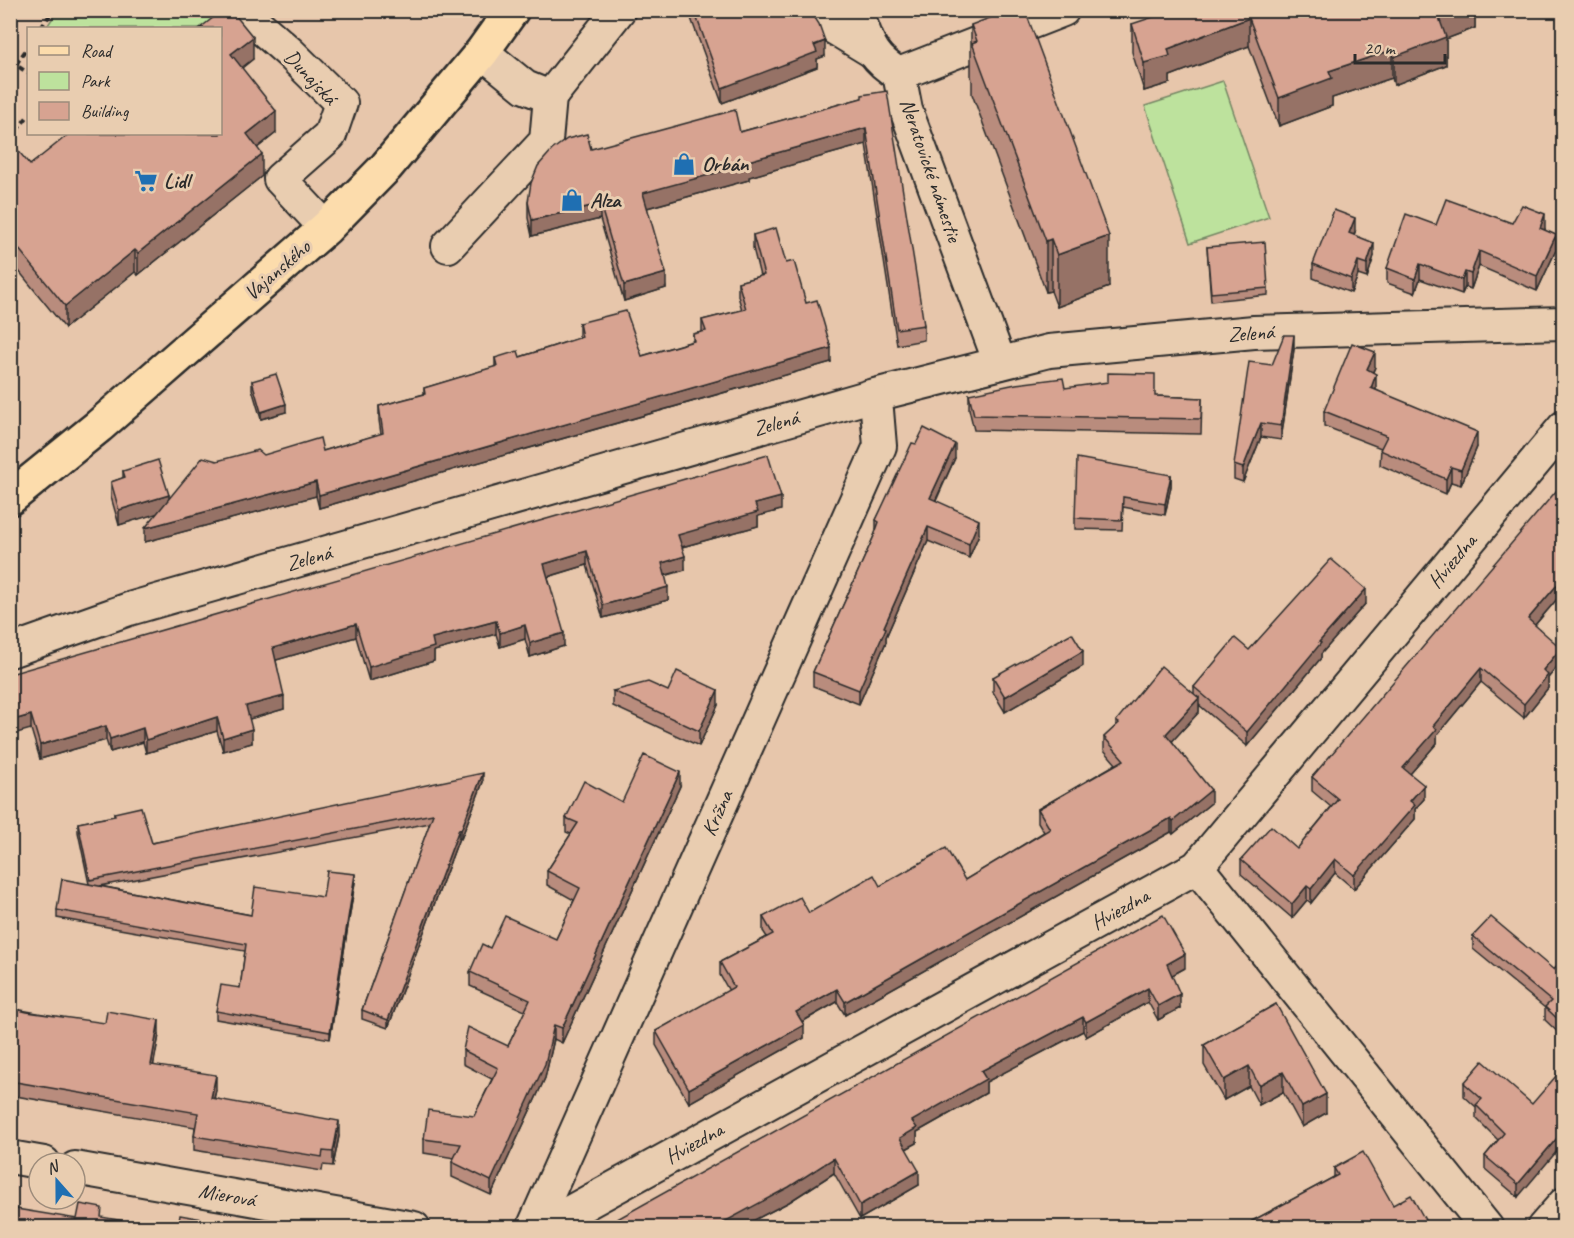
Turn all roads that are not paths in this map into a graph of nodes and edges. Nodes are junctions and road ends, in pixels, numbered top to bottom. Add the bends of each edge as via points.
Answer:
1 (241, 10) edge
2 (512, 10) edge
3 (619, 10) edge
4 (821, 10) edge
5 (856, 10) edge
6 (1063, 10) edge
7 (872, 51) junction
8 (482, 52) junction
9 (899, 74) junction
10 (550, 97) junction
11 (326, 228) junction
12 (448, 246) dead end
13 (1563, 323) edge
14 (1000, 363) junction
15 (871, 396) junction
16 (1563, 428) edge
17 (10, 498) edge
18 (10, 651) edge
19 (1197, 867) junction
20 (10, 1157) edge
21 (27, 1160) edge
22 (87, 1170) edge
23 (1563, 1204) edge
24 (414, 1227) edge
25 (533, 1227) edge
26 (541, 1227) edge
27 (1487, 1227) edge
28 (1543, 1227) edge

1 - 11 street, Dunajská via 341,103 330,135 280,179
2 - 8 main road, Vajanského
3 - 10 street
4 - 7 street via 831,26
5 - 7 street
6 - 9 street, Neratovické námestie
7 - 9 street via 881,64
8 - 10 street via 525,87
8 - 11 main road, Vajanského via 386,167
9 - 14 street, Neratovické námestie via 906,110
10 - 12 street via 546,141
11 - 17 main road, Vajanského
13 - 14 street, Zelená via 1254,332 1049,351
14 - 15 street, Zelená
15 - 18 street, Zelená via 129,609
15 - 25 street, Krížna via 877,411 880,446
16 - 19 street, Hviezdna
19 - 26 street, Hviezdna
19 - 27 street
20 - 21 street
22 - 24 street, Mierová
23 - 28 street

